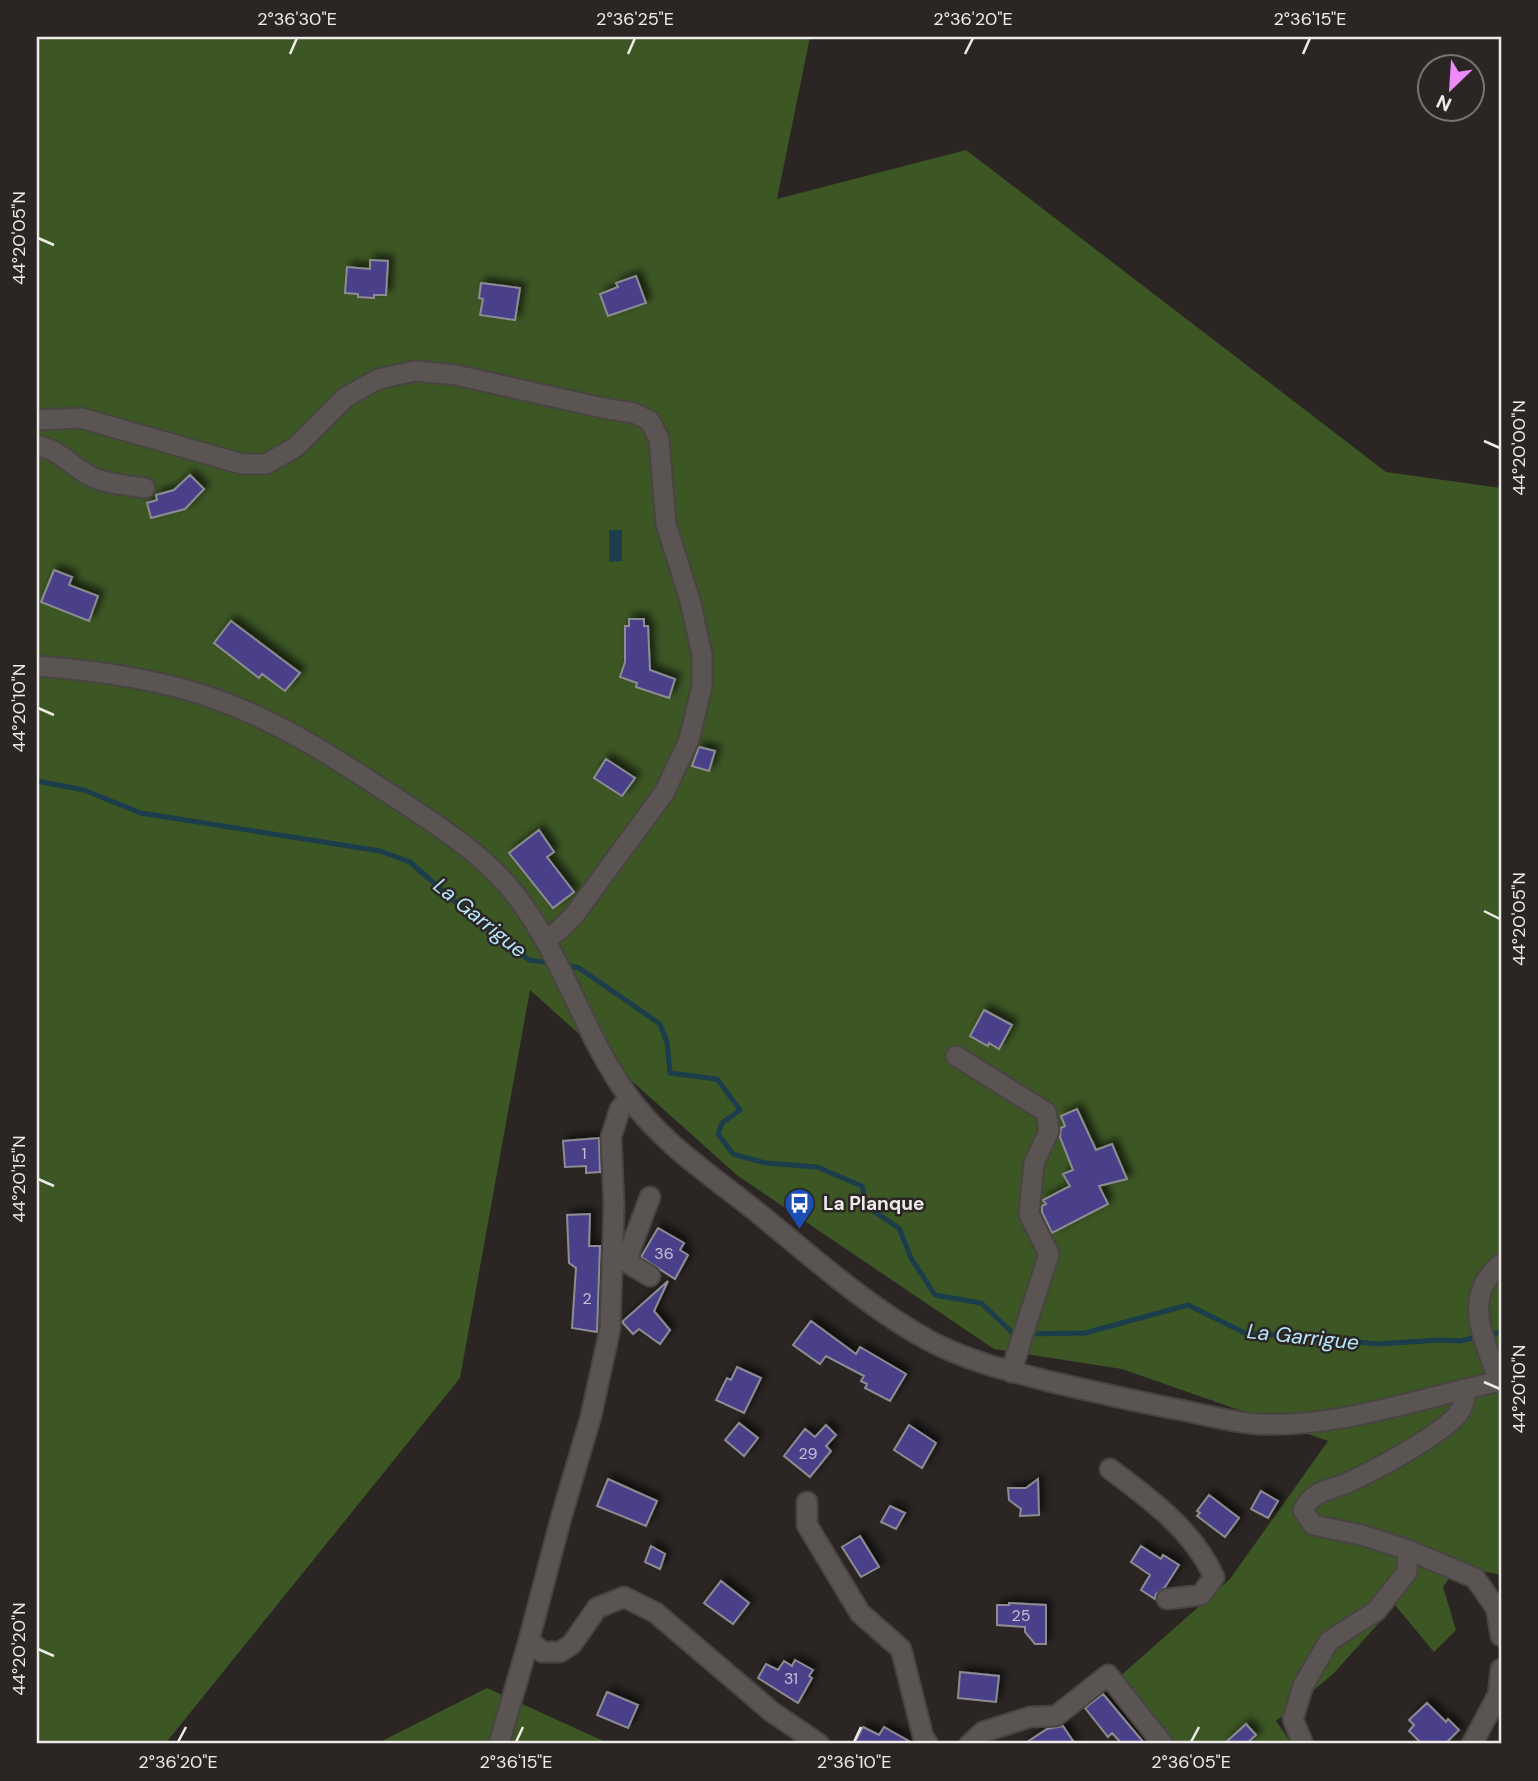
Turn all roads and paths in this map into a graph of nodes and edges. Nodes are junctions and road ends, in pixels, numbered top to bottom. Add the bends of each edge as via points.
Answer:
1 (37, 420) edge
2 (37, 446) edge
3 (145, 488) dead end
4 (37, 666) edge
5 (548, 945) junction
6 (956, 1056) dead end
7 (629, 1098) junction
8 (650, 1197) dead end
9 (1501, 1265) edge
10 (650, 1276) dead end
11 (1011, 1372) junction
12 (1500, 1381) edge
13 (1465, 1389) junction
14 (1110, 1469) dead end
15 (807, 1502) dead end
16 (1408, 1550) junction
17 (1167, 1599) dead end
18 (1501, 1633) edge
19 (529, 1640) junction
20 (1501, 1670) edge
21 (499, 1744) edge
22 (819, 1744) edge
23 (928, 1744) edge
24 (970, 1744) edge
25 (1163, 1744) edge
26 (1303, 1744) edge
27 (1472, 1744) edge

1 - 5 street via 81,418 242,464 266,464 296,447 346,397 378,379 415,371 456,374 634,413 650,421 659,439 666,524 702,655 702,686 690,740 664,793
2 - 3 street via 55,450 91,477
4 - 5 street via 182,688 278,726 450,833 497,871
5 - 7 street via 600,1051
6 - 11 street via 1046,1112 1049,1131 1034,1163 1028,1214 1049,1254
7 - 11 street via 699,1166 872,1304 926,1339
7 - 19 street via 620,1109 611,1137 610,1329 591,1416
8 - 10 street via 628,1263
9 - 12 street via 1489,1275 1476,1304
11 - 13 street via 1257,1424 1361,1414
12 - 13 street
13 - 16 street via 1465,1402 1457,1416 1418,1445 1310,1497 1303,1510 1313,1525
14 - 17 street via 1157,1504 1206,1559 1214,1577 1201,1595
15 - 23 street via 807,1525 860,1613 901,1649
16 - 18 street via 1475,1578 1496,1608
16 - 26 street via 1407,1572 1376,1611 1329,1641 1303,1686 1293,1719
19 - 21 street
19 - 22 street via 542,1652 560,1652 572,1644 597,1608 624,1597 656,1613 772,1712
20 - 27 street via 1498,1695
24 - 25 street via 983,1732 1030,1717 1056,1716 1108,1675

